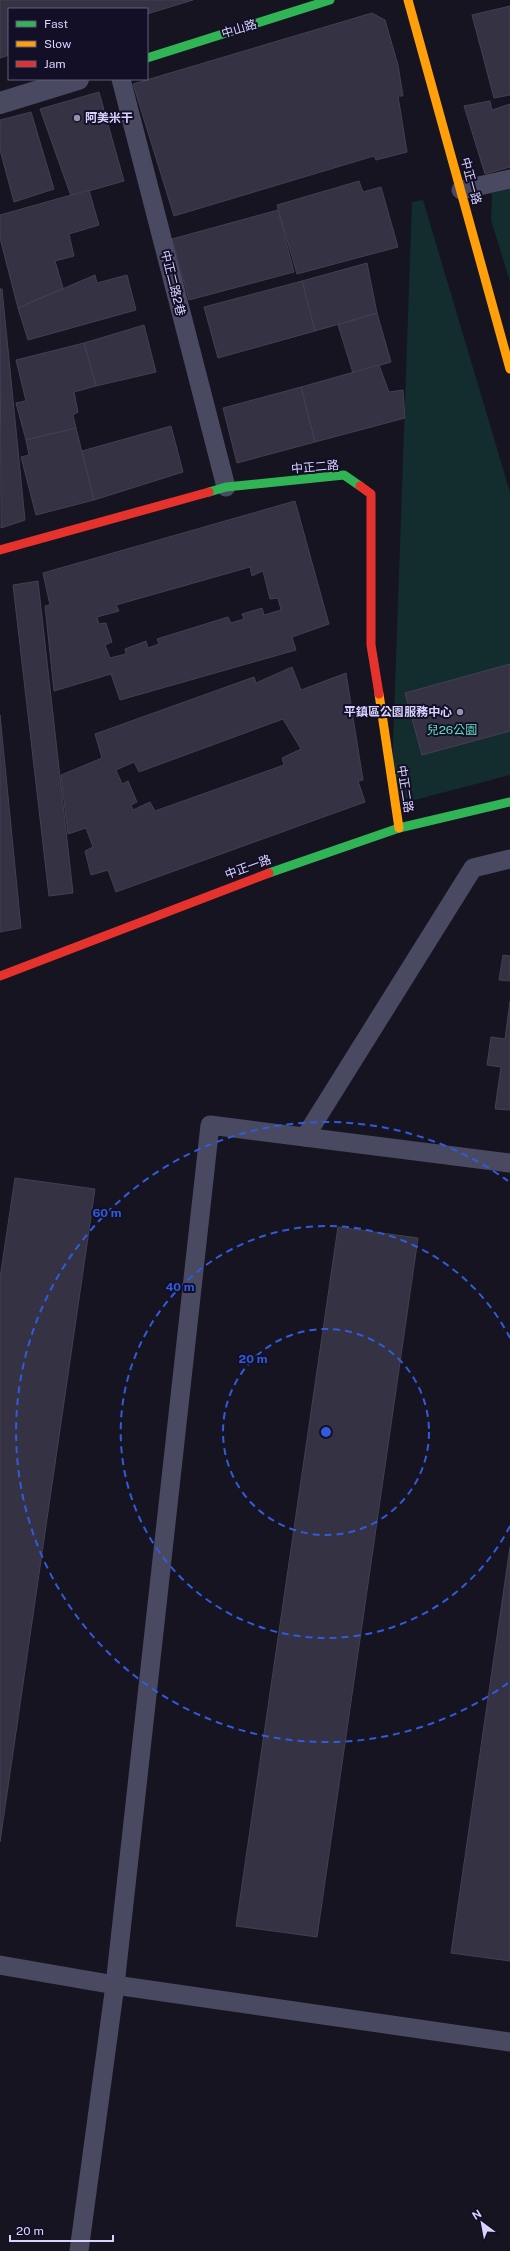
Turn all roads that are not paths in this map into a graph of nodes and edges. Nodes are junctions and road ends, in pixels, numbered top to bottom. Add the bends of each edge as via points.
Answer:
1 (330, 0) edge
2 (408, 0) edge
3 (148, 58) edge
4 (75, 80) edge
5 (121, 80) edge
6 (0, 103) edge
7 (510, 179) edge
8 (461, 190) junction
9 (510, 369) edge
10 (226, 487) junction
11 (0, 550) edge
12 (510, 802) edge
13 (399, 828) junction
14 (510, 859) edge
15 (0, 976) edge
16 (304, 1137) junction
17 (510, 1162) edge
18 (0, 1965) edge
19 (115, 1985) junction
20 (510, 2042) edge
21 (80, 2251) edge

1 - 3 street, 中山路
2 - 8 street, 中正一路
4 - 6 street
5 - 10 lane, 中正二路2巷
7 - 8 lane
8 - 9 street, 中正一路
10 - 11 street, 中正二路
10 - 13 street, 中正二路 via 344,475 372,494 371,645
12 - 13 street, 中正一路
13 - 15 street, 中正一路 via 256,877
14 - 16 lane via 473,868
16 - 17 lane
16 - 19 lane via 210,1125
18 - 19 lane
19 - 20 lane
19 - 21 lane

